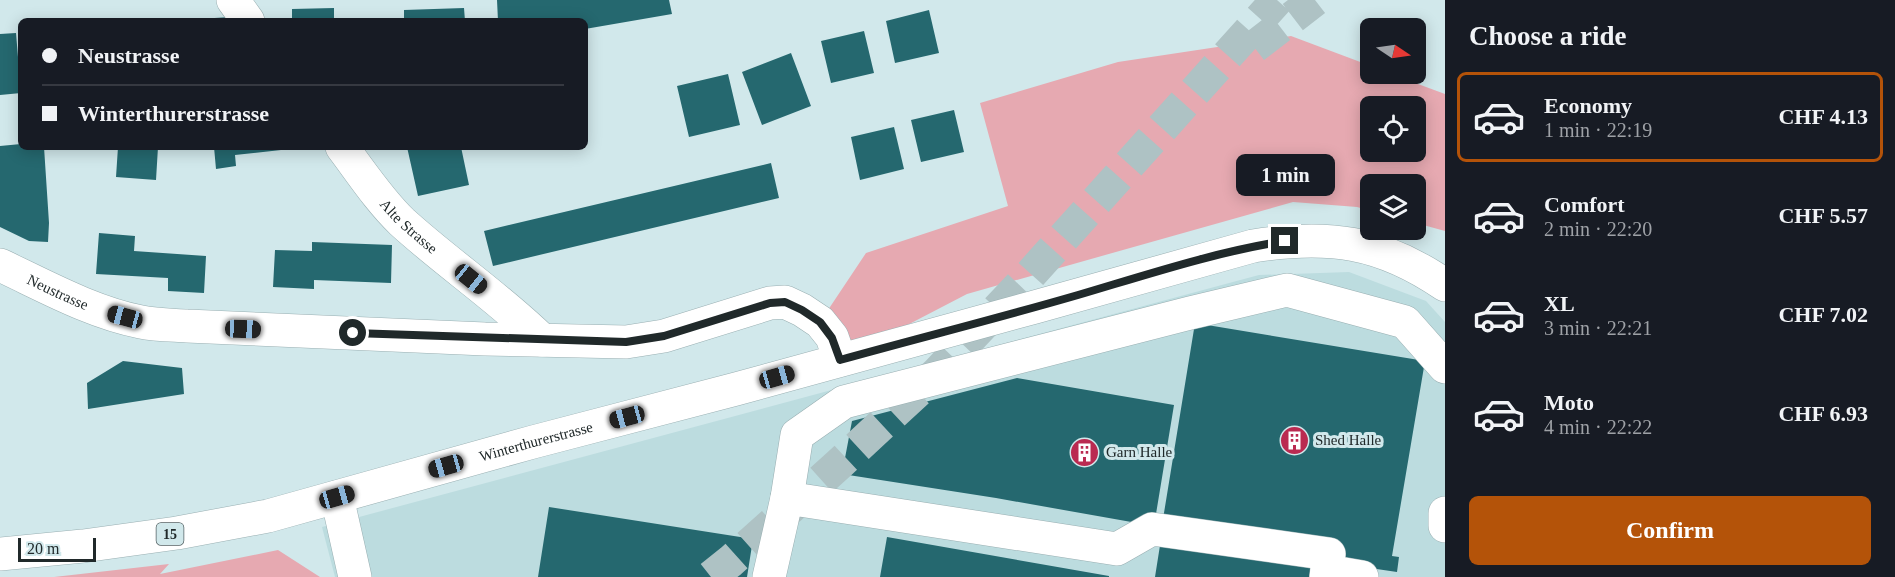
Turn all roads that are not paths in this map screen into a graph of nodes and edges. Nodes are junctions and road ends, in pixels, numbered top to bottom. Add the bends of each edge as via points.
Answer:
1 (232, 0) edge
2 (246, 18) edge
3 (344, 150) edge
4 (0, 265) edge
5 (1445, 285) edge
6 (542, 340) junction
7 (840, 360) junction
8 (1445, 367) edge
9 (337, 497) junction
10 (787, 498) junction
11 (1445, 513) edge
12 (1445, 526) edge
13 (0, 554) edge
14 (1326, 574) edge
15 (355, 577) edge
16 (769, 577) edge
17 (1362, 577) edge

1 - 2 main road
3 - 6 main road, Alte Strasse via 400,220
4 - 6 main road, Neustrasse via 108,313 141,322
5 - 7 main road, Winterthurerstrasse / 15 via 1399,258 1370,248 1343,241 1285,241 1219,255
6 - 7 main road, Neustrasse via 626,342 664,336 770,303 785,302 820,322 832,338
7 - 9 main road, Winterthurerstrasse / 15
8 - 10 main road via 1405,322 1287,290 844,402 797,435
9 - 13 main road, Winterthurerstrasse / 15 via 268,516 177,533
9 - 15 main road
10 - 14 main road via 1117,549 1152,529 1329,554
10 - 16 main road
11 - 12 main road
14 - 17 main road

